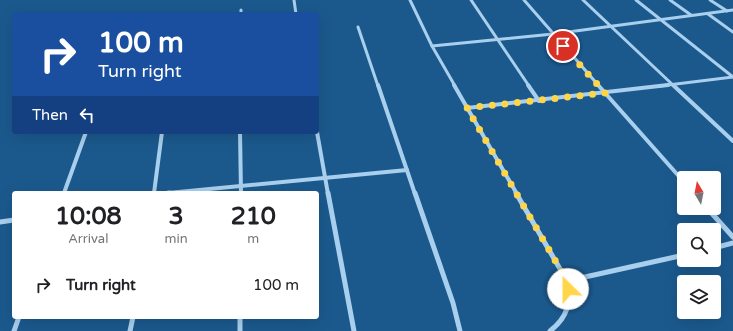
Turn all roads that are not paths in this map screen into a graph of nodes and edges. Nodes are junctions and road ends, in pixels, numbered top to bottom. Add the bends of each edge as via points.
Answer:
1 (294, 0) edge
2 (410, 0) edge
3 (471, 0) edge
4 (524, 0) edge
5 (583, 0) edge
6 (636, 0) edge
7 (670, 0) edge
8 (710, 0) edge
9 (733, 10) edge
10 (727, 11) junction
11 (296, 12) edge
12 (707, 14) junction
13 (691, 16) junction
14 (663, 20) junction
15 (612, 26) junction
16 (358, 27) dead end
17 (733, 32) edge
18 (553, 34) junction
19 (499, 39) junction
20 (432, 46) junction
21 (733, 77) edge
22 (671, 83) junction
23 (605, 93) junction
24 (539, 101) junction
25 (467, 108) junction
26 (85, 134) edge
27 (162, 134) edge
28 (240, 134) edge
29 (317, 134) edge
30 (733, 141) edge
31 (408, 170) junction
32 (677, 174) edge
33 (326, 178) junction
34 (240, 185) junction
35 (65, 191) edge
36 (154, 191) edge
37 (186, 191) edge
38 (240, 191) edge
39 (713, 215) edge
40 (12, 220) edge
41 (0, 222) edge
42 (733, 237) edge
43 (733, 244) edge
44 (721, 247) edge
45 (677, 257) edge
46 (567, 281) junction
47 (18, 319) edge
48 (133, 319) edge
49 (240, 319) edge
50 (14, 331) edge
51 (130, 331) edge
52 (240, 331) edge
53 (354, 331) edge
54 (460, 331) edge
55 (550, 331) edge

1 - 11 street
2 - 20 street
3 - 19 street
4 - 18 street
5 - 15 street
6 - 14 street
7 - 13 street
8 - 10 street
9 - 10 street
10 - 12 street
12 - 13 street
12 - 17 street
13 - 14 street
14 - 15 street
14 - 21 street
15 - 18 street
15 - 22 street
16 - 31 street
18 - 19 street
18 - 23 street
19 - 20 street
19 - 24 street
20 - 25 street
21 - 22 street
22 - 23 street
22 - 30 street
23 - 24 street
23 - 32 street
24 - 25 street
25 - 46 street
26 - 35 street
27 - 36 street
28 - 34 street
29 - 33 street
31 - 33 street
31 - 54 street
33 - 34 street
33 - 53 street
34 - 37 street
34 - 38 street
39 - 42 street
40 - 41 street
43 - 44 street
45 - 46 street
46 - 55 street via 569,308 565,317
47 - 50 street
48 - 51 street
49 - 52 street

